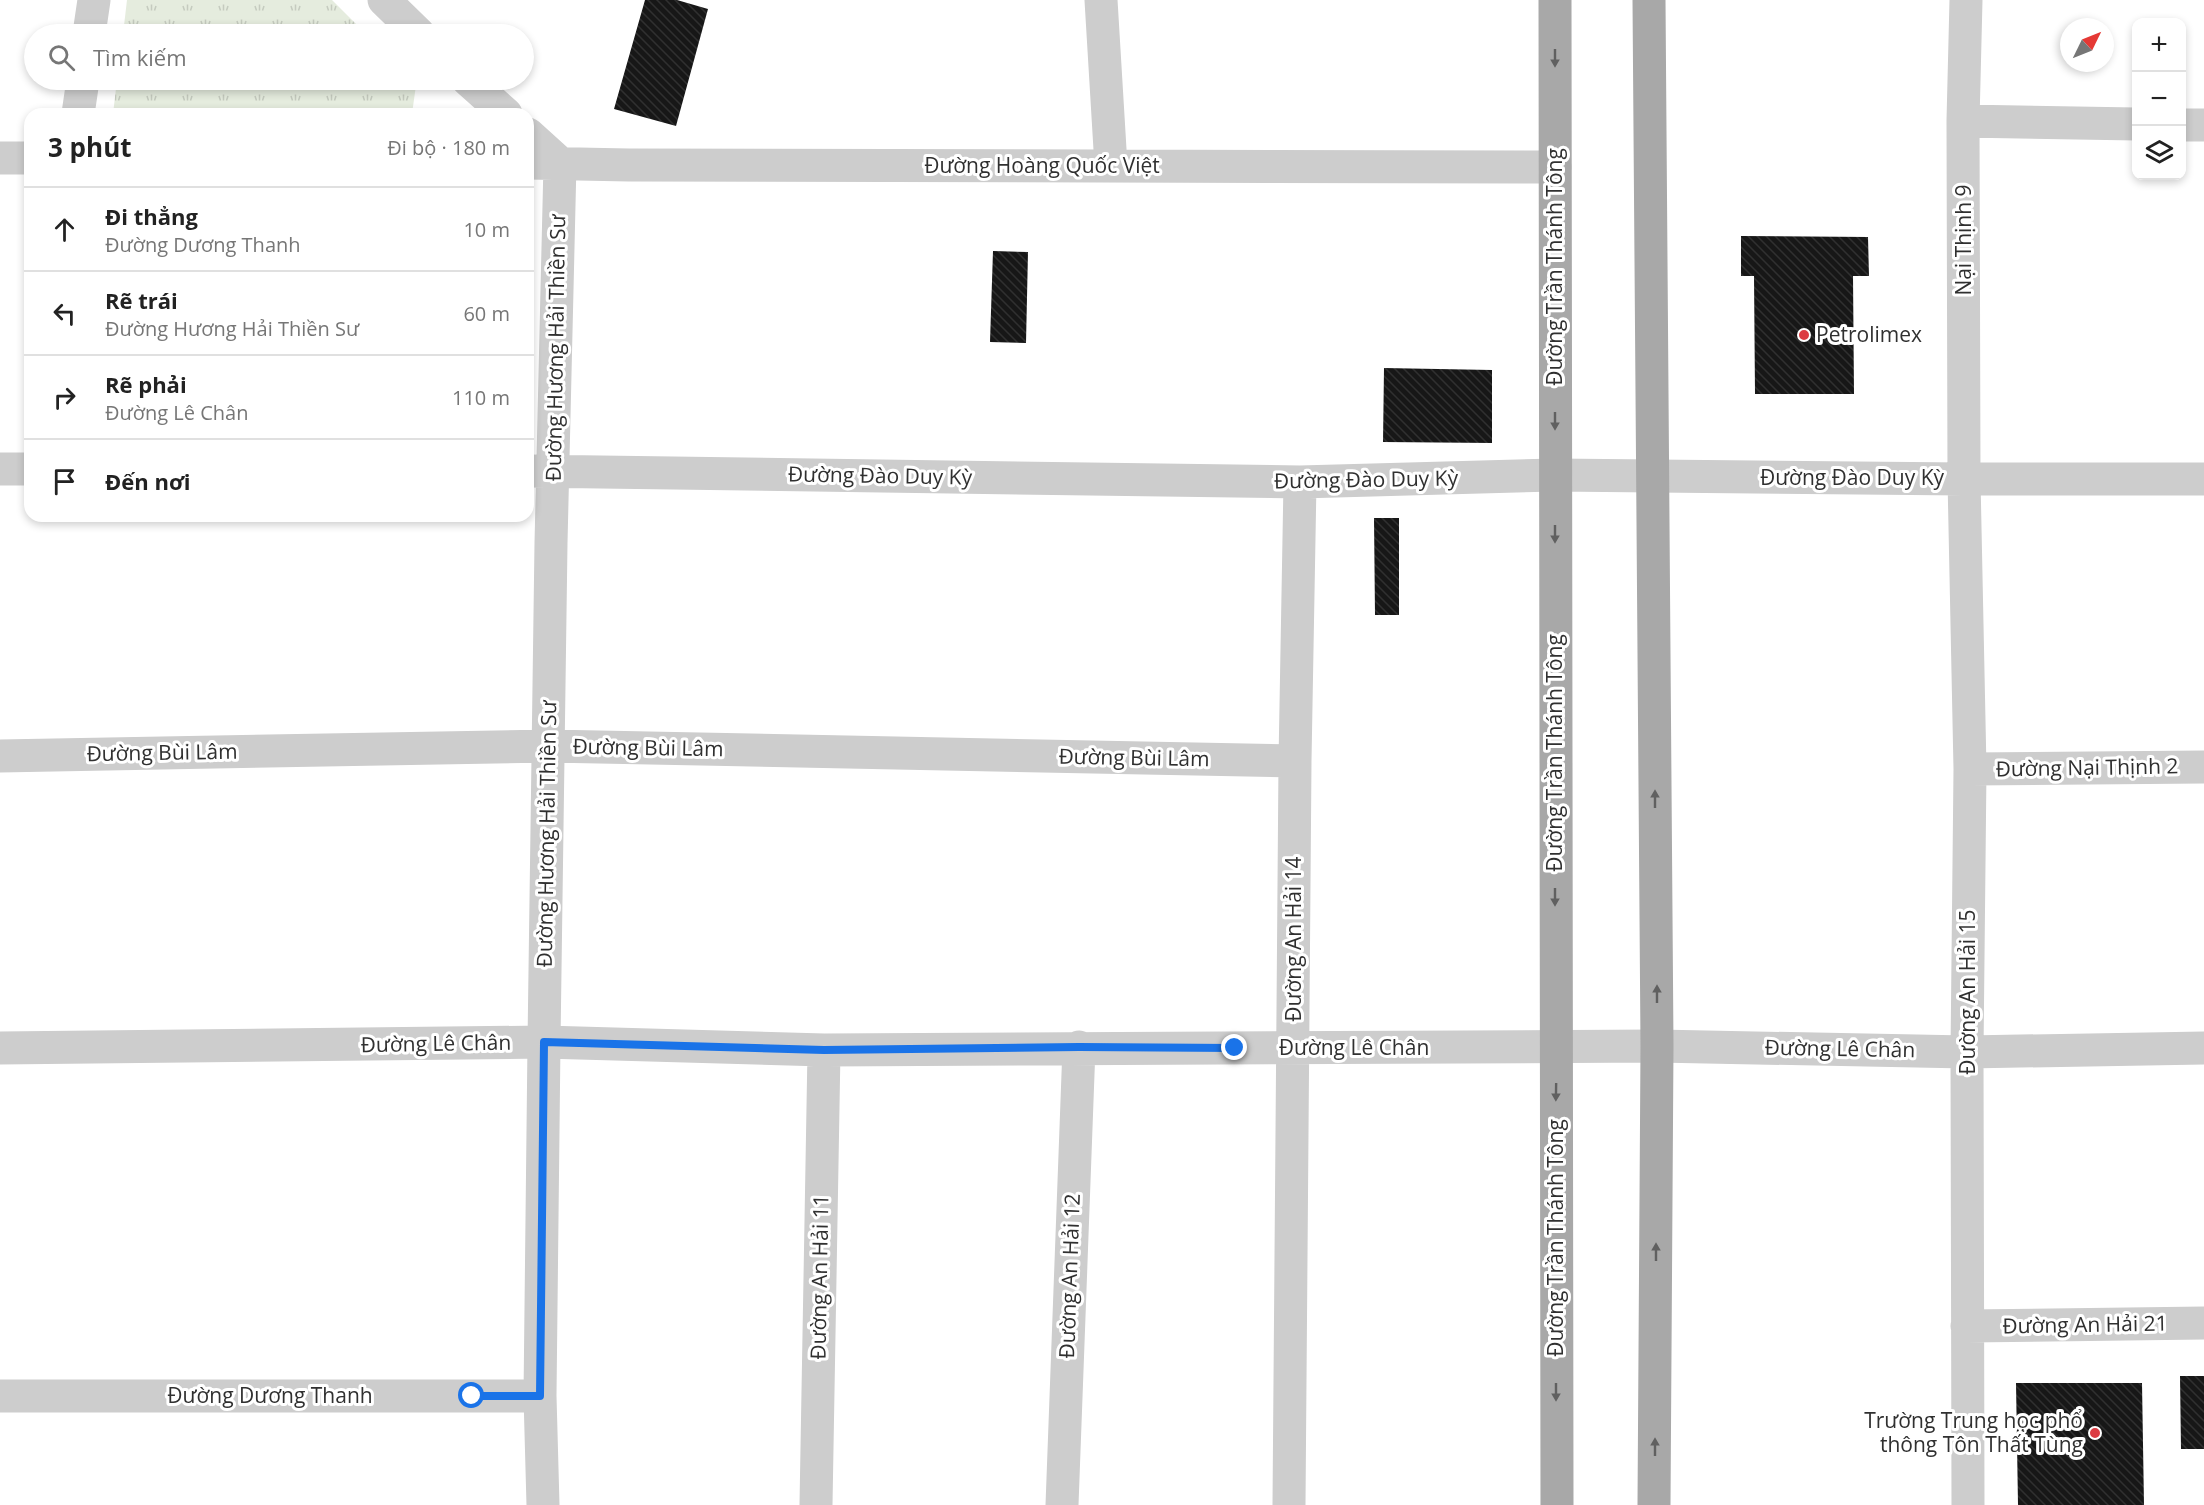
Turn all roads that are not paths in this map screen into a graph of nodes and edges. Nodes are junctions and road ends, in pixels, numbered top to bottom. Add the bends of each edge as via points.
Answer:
1 (94, 0) edge
2 (384, 0) edge
3 (1101, 0) edge
4 (1555, 0) edge
5 (1649, 0) edge
6 (1966, 0) edge
7 (90, 24) edge
8 (409, 24) edge
9 (82, 90) edge
10 (479, 90) edge
11 (79, 108) edge
12 (499, 108) edge
13 (1964, 122) junction
14 (2132, 124) edge
15 (2186, 125) edge
16 (2204, 125) edge
17 (534, 145) edge
18 (0, 158) edge
19 (24, 158) edge
20 (544, 163) edge
21 (1111, 166) junction
22 (1555, 167) junction
23 (0, 469) edge
24 (24, 469) edge
25 (540, 471) edge
26 (1555, 476) junction
27 (1653, 477) junction
28 (1964, 479) junction
29 (2204, 479) edge
30 (1300, 482) junction
31 (548, 746) junction
32 (0, 756) edge
33 (1295, 761) junction
34 (2204, 767) edge
35 (1970, 770) junction
36 (544, 1042) junction
37 (1657, 1046) junction
38 (1079, 1047) junction
39 (1557, 1047) junction
40 (0, 1048) edge
41 (2204, 1048) edge
42 (1293, 1049) junction
43 (824, 1050) junction
44 (1967, 1052) junction
45 (2204, 1323) edge
46 (1967, 1326) junction
47 (0, 1396) edge
48 (540, 1396) junction
49 (543, 1505) edge
50 (816, 1505) edge
51 (1062, 1505) edge
52 (1289, 1505) edge
53 (1557, 1505) edge
54 (1654, 1505) edge
55 (1968, 1505) edge

1 - 7 street
2 - 8 street
3 - 21 street
4 -> 22 main road, Đường Trần Thánh Tông
5 - 27 main road
6 - 13 street, Nại Thịnh 9
9 - 11 street
10 - 12 street
13 - 14 street
13 - 28 street, Nại Thịnh 9
15 - 16 street
17 - 20 street
18 - 19 street
20 - 21 street, Đường Hoàng Quốc Việt
20 - 25 street, Đường Hương Hải Thiền Sư
21 - 22 street, Đường Hoàng Quốc Việt
22 -> 26 main road, Đường Trần Thánh Tông
23 - 24 street
25 - 30 street, Đường Đào Duy Kỳ
25 - 31 street, Đường Hương Hải Thiền Sư
26 - 27 street, Đường Đào Duy Kỳ
26 - 30 street, Đường Đào Duy Kỳ
26 -> 39 main road, Đường Trần Thánh Tông
27 - 28 street, Đường Đào Duy Kỳ
37 -> 27 main road
28 - 29 street, Đường Đào Duy Kỳ
28 - 35 street, Đường An Hải 15
30 - 33 street, Đường An Hải 14
31 - 32 street, Đường Bùi Lâm
31 - 33 street, Đường Bùi Lâm
31 - 36 street, Đường Hương Hải Thiền Sư
33 - 42 street, Đường An Hải 14
34 - 35 street, Đường Nại Thịnh 2
35 - 44 street, Đường An Hải 15
36 - 40 street, Đường Lê Chân
36 - 43 street, Đường Lê Chân
36 - 48 street, Đường Hương Hải Thiền Sư
37 - 39 street, Đường Lê Chân
37 - 44 street, Đường Lê Chân
54 -> 37 main road
38 - 42 street, Đường Lê Chân
38 - 43 street, Đường Lê Chân
38 - 51 street, Đường An Hải 12
39 - 42 street, Đường Lê Chân
39 -> 53 main road, Đường Trần Thánh Tông
41 - 44 street, Đường Lê Chân
42 - 52 street, Đường An Hải 14
43 - 50 street, Đường An Hải 11
44 - 46 street, Đường An Hải 15
45 - 46 street, Đường An Hải 21
46 - 55 street, Đường An Hải 15
47 - 48 street, Đường Dương Thanh
48 - 49 street, Đường Hương Hải Thiền Sư

